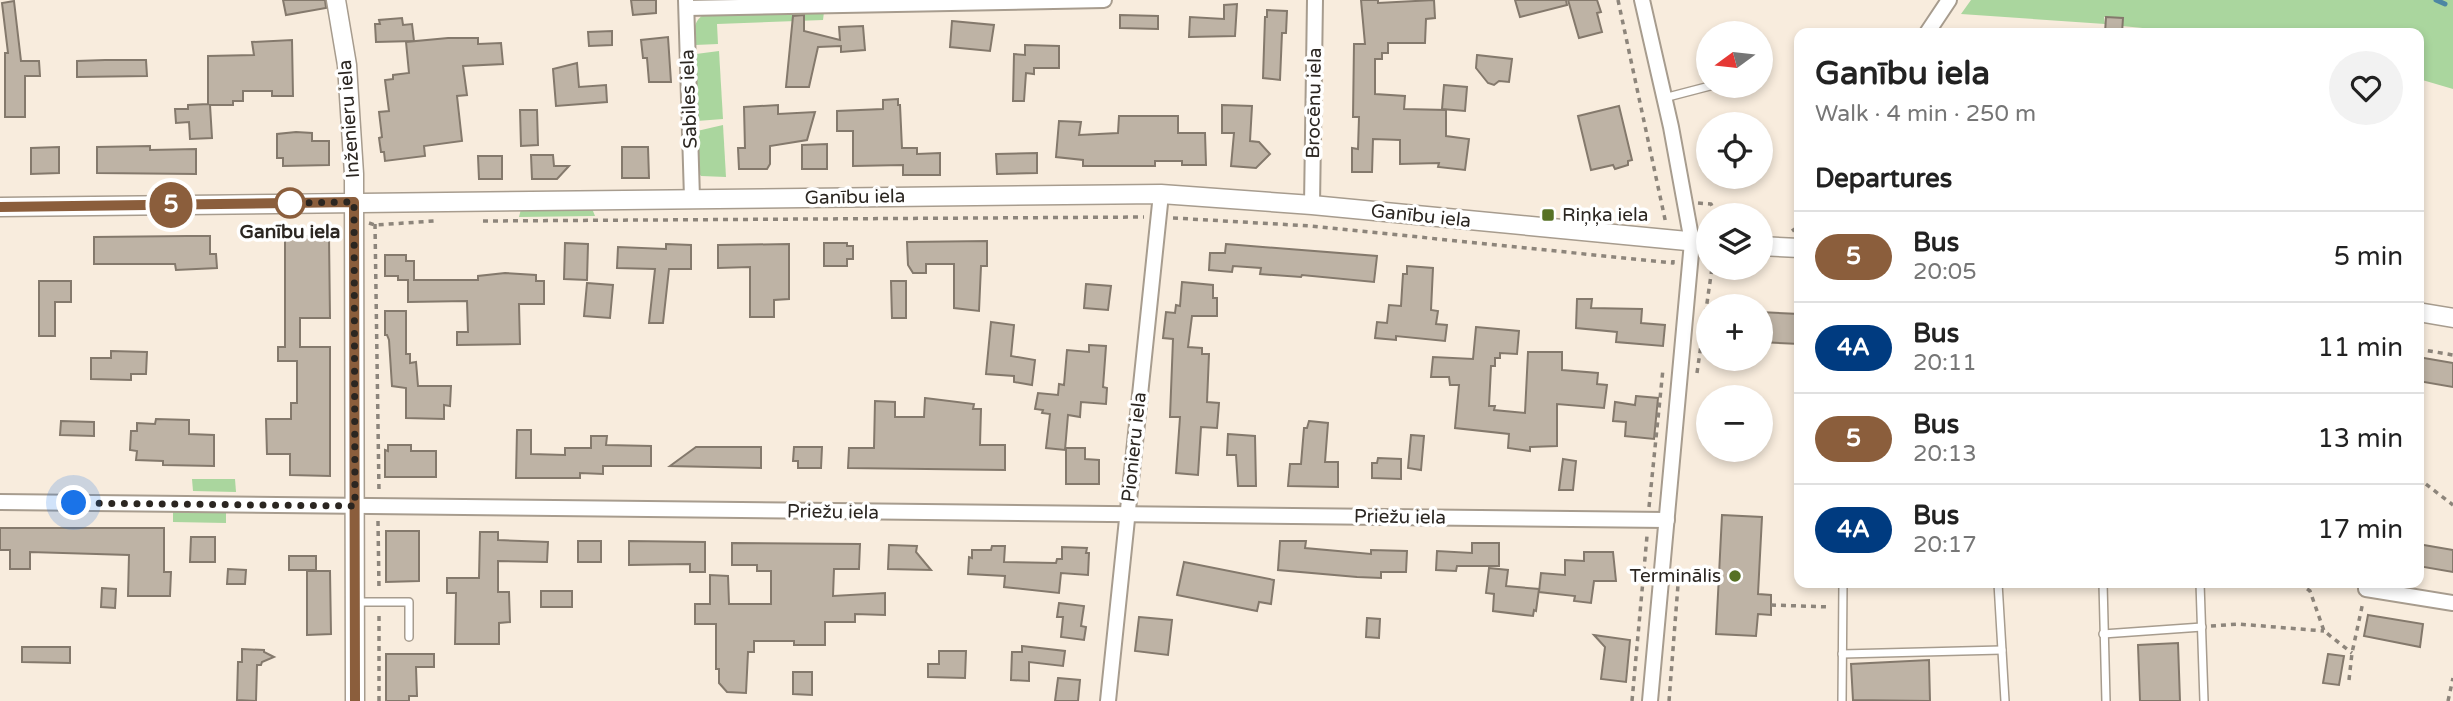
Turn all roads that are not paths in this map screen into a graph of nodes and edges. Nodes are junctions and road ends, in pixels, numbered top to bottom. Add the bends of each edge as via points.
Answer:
1 (336, 0) edge
2 (1104, 0) edge
3 (1315, 0) edge
4 (1642, 0) edge
5 (1949, 0) edge
6 (687, 4) edge
7 (1930, 28) edge
8 (1696, 90) edge
9 (1664, 98) junction
10 (1161, 194) junction
11 (692, 198) junction
12 (354, 202) junction
13 (1312, 205) junction
14 (0, 207) edge
15 (1696, 227) edge
16 (1696, 243) edge
17 (1773, 247) edge
18 (1794, 248) edge
19 (1696, 277) edge
20 (2424, 313) edge
21 (2453, 318) edge
22 (0, 502) edge
23 (355, 506) junction
24 (1128, 514) junction
25 (1667, 520) junction
26 (1843, 588) edge
27 (1998, 588) edge
28 (2103, 588) edge
29 (2200, 588) edge
30 (2366, 589) road end
31 (355, 602) junction
32 (2453, 603) edge
33 (2202, 627) junction
34 (2103, 634) junction
35 (408, 637) dead end
36 (2002, 650) junction
37 (1842, 654) junction
38 (355, 701) edge
39 (1108, 701) edge
40 (1650, 701) edge
41 (1842, 701) edge
42 (2005, 701) edge
43 (2106, 701) edge
44 (2204, 701) edge

1 - 12 street, Inženieru iela via 347,65
2 - 6 street
3 - 13 street, Brocēnu iela
4 - 9 street
5 - 7 street
6 - 11 street, Sabiles iela
8 - 9 lane
9 - 15 street
10 - 11 street, Ganību iela
10 - 13 street, Ganību iela
10 - 24 street, Pionieru iela
11 - 12 street, Ganību iela
12 - 14 street, Ganību iela
12 - 23 street, Inženieru iela
13 - 16 street, Ganību iela
17 - 18 street
19 - 25 street
20 - 21 street
22 - 23 street, Priežu iela
23 - 24 street, Priežu iela
23 - 31 street, Inženieru iela
24 - 25 street, Priežu iela
24 - 39 street, Pionieru iela
25 - 40 street
26 - 37 lane
27 - 36 lane
28 - 34 lane
29 - 33 lane
30 - 32 street
31 - 35 lane via 409,602
31 - 38 street, Inženieru iela
33 - 34 lane
33 - 44 lane
34 - 43 lane
36 - 37 lane
36 - 42 lane
37 - 41 lane

